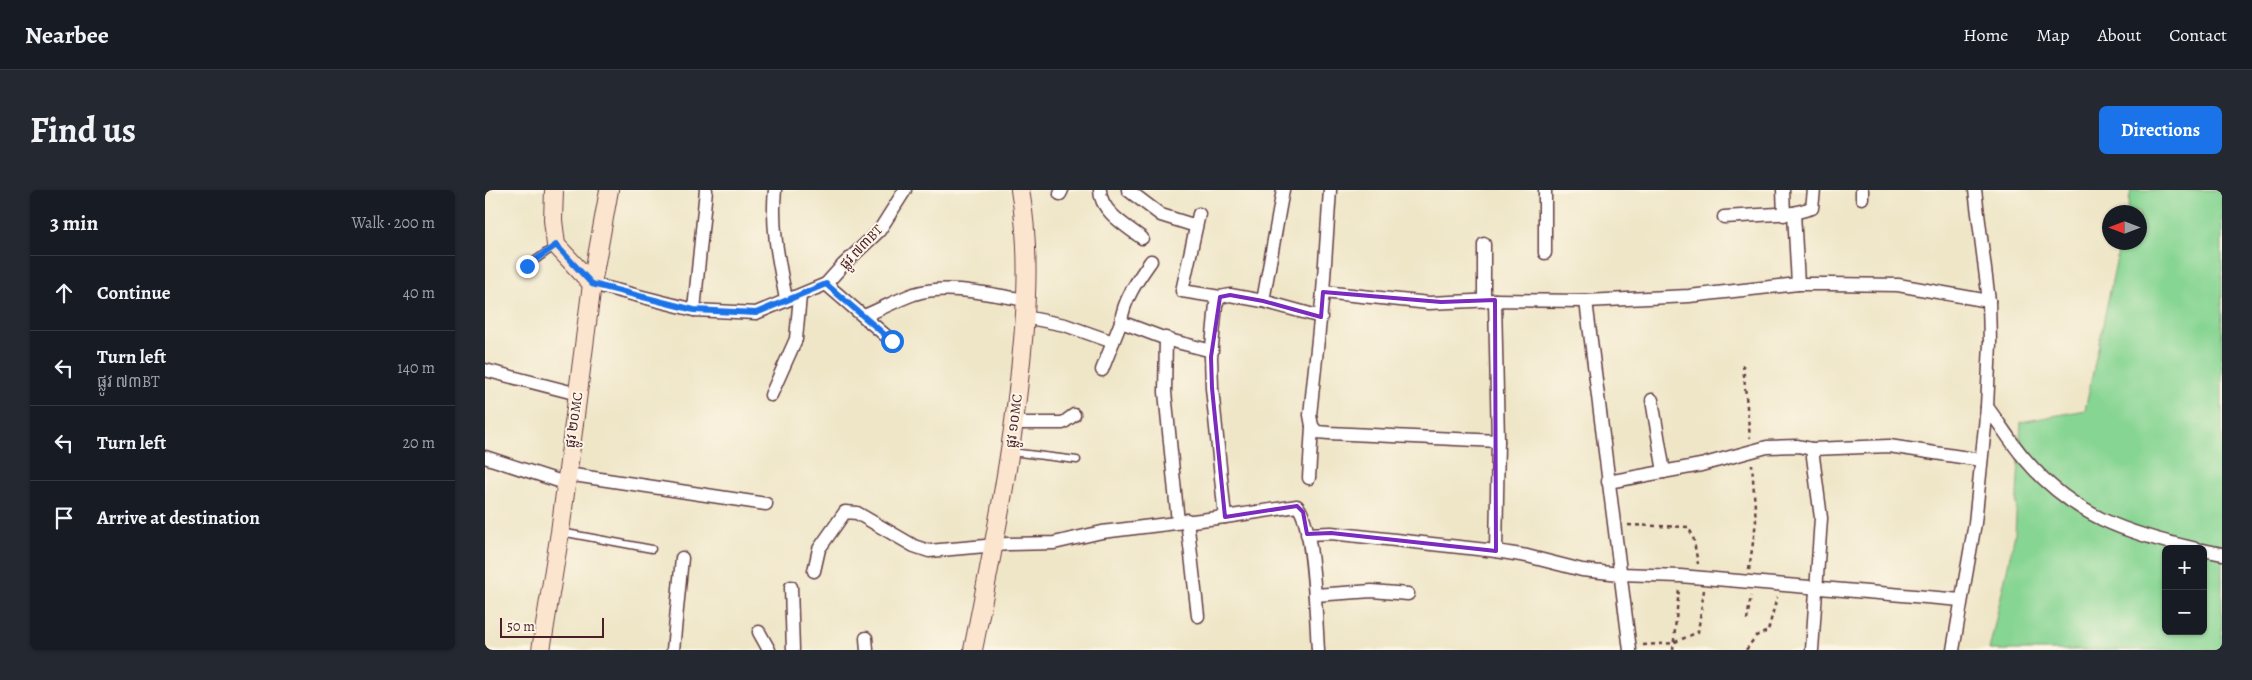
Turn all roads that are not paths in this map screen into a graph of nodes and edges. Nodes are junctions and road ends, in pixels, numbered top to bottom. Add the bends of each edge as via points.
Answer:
1 (554, 190) edge
2 (609, 190) edge
3 (706, 190) edge
4 (775, 190) edge
5 (905, 190) edge
6 (1020, 190) edge
7 (1100, 190) edge
8 (1128, 190) edge
9 (1283, 190) edge
10 (1330, 190) edge
11 (1545, 190) edge
12 (1783, 190) edge
13 (1813, 190) edge
14 (1975, 190) edge
15 (1789, 214) junction
16 (1724, 217) dead end
17 (1143, 238) dead end
18 (1484, 244) dead end
19 (556, 245) junction
20 (1545, 253) dead end
21 (1151, 261) dead end
22 (527, 266) dead end
23 (592, 284) junction
24 (826, 284) junction
25 (1798, 284) junction
26 (1323, 292) junction
27 (800, 296) junction
28 (1220, 297) junction
29 (786, 299) junction
30 (1490, 300) junction
31 (1263, 301) junction
32 (1586, 301) junction
33 (1989, 301) junction
34 (1026, 309) junction
35 (694, 310) junction
36 (864, 316) junction
37 (1321, 317) junction
38 (1121, 322) junction
39 (1166, 338) junction
40 (892, 341) dead end
41 (1113, 342) junction
42 (1212, 351) junction
43 (485, 370) edge
44 (1102, 370) dead end
45 (578, 394) junction
46 (771, 395) dead end
47 (1652, 400) dead end
48 (1987, 407) junction
49 (1074, 415) dead end
50 (1015, 423) junction
51 (1312, 426) junction
52 (1498, 441) junction
53 (1812, 449) junction
54 (1010, 452) junction
55 (485, 457) edge
56 (1077, 460) dead end
57 (1981, 460) junction
58 (1664, 472) junction
59 (1309, 478) dead end
60 (566, 479) junction
61 (1608, 482) junction
62 (766, 504) dead end
63 (1225, 517) junction
64 (1183, 521) junction
65 (560, 532) junction
66 (1307, 534) junction
67 (2180, 545) edge
68 (994, 547) junction
69 (652, 549) dead end
70 (1496, 551) junction
71 (2207, 551) edge
72 (2222, 554) edge
73 (683, 558) dead end
74 (814, 571) dead end
75 (1620, 574) junction
76 (791, 587) dead end
77 (1817, 588) junction
78 (1408, 594) dead end
79 (1315, 595) junction
80 (1961, 600) junction
81 (1197, 616) dead end
82 (759, 632) dead end
83 (1629, 648) edge
84 (541, 650) edge
85 (673, 650) edge
86 (769, 650) edge
87 (793, 650) edge
88 (973, 650) edge
89 (1318, 650) edge
90 (1812, 650) edge
91 (1953, 650) edge

1 - 19 street
2 - 23 street, ផ្លូវ ២០MC
3 - 35 street
4 - 29 street via 776,248
5 - 24 street, ផ្លូវ ៧៣BT via 879,231
6 - 34 street, ផ្លូវ ១០MC via 1027,251
7 - 17 street via 1101,202
8 - 28 street via 1161,215 1197,220 1182,291
9 - 31 street
10 - 26 street
11 - 20 street
12 - 15 street
13 - 15 street via 1812,208
14 - 33 street
15 - 16 street
15 - 25 street
18 - 30 street
19 - 22 lane
19 - 23 street
21 - 38 street via 1139,277
23 - 35 street, ផ្លូវ ៧៣BT
23 - 45 street, ផ្លូវ ២០MC
24 - 27 street, ផ្លូវ ៧៣BT
24 - 36 street
25 - 32 street via 1689,296
25 - 33 street via 1898,285
26 - 30 street via 1429,303
26 - 37 street
27 - 29 street, ផ្លូវ ៧៣BT
27 - 46 street via 795,339
28 - 31 street via 1230,294
28 - 42 street via 1216,304
29 - 35 street, ផ្លូវ ៧៣BT via 756,313
30 - 32 street
30 - 52 street
31 - 37 street
32 - 61 street
33 - 48 street
34 - 36 street via 967,291 940,291 915,294
34 - 41 street
34 - 50 street, ផ្លូវ ១០MC
36 - 40 street
37 - 51 street via 1310,415
38 - 39 street
38 - 41 street
39 - 42 street
39 - 64 street via 1165,392
41 - 44 street
42 - 63 street via 1211,388
43 - 45 street
45 - 60 street, ផ្លូវ ២០MC
47 - 58 street
48 - 57 street
48 - 67 street via 2026,460 2062,496 2103,522
49 - 50 street via 1063,423
50 - 54 street, ផ្លូវ ១០MC
51 - 52 street via 1317,432 1329,433
51 - 59 street
52 - 70 street
53 - 57 street via 1889,446
53 - 58 street via 1767,447
53 - 77 street via 1821,518
54 - 56 lane
54 - 68 street, ផ្លូវ ១០MC
55 - 60 street
57 - 80 street via 1975,523
58 - 61 street
60 - 62 street
60 - 65 street, ផ្លូវ ២០MC
61 - 75 street
63 - 64 street
63 - 66 street via 1297,506 1303,512
64 - 68 street via 1102,532 1054,543
64 - 81 street
65 - 69 lane
65 - 84 street, ផ្លូវ ២០MC
66 - 70 street via 1331,533
66 - 79 street
68 - 74 street via 929,551 914,546 857,513 845,512 819,549
68 - 88 street, ផ្លូវ ១០MC
70 - 75 street via 1582,570
71 - 72 street
73 - 85 street
75 - 77 street
75 - 83 street
76 - 87 street
77 - 80 street
77 - 90 street
78 - 79 street via 1372,591
79 - 89 street
80 - 91 street
82 - 86 street

